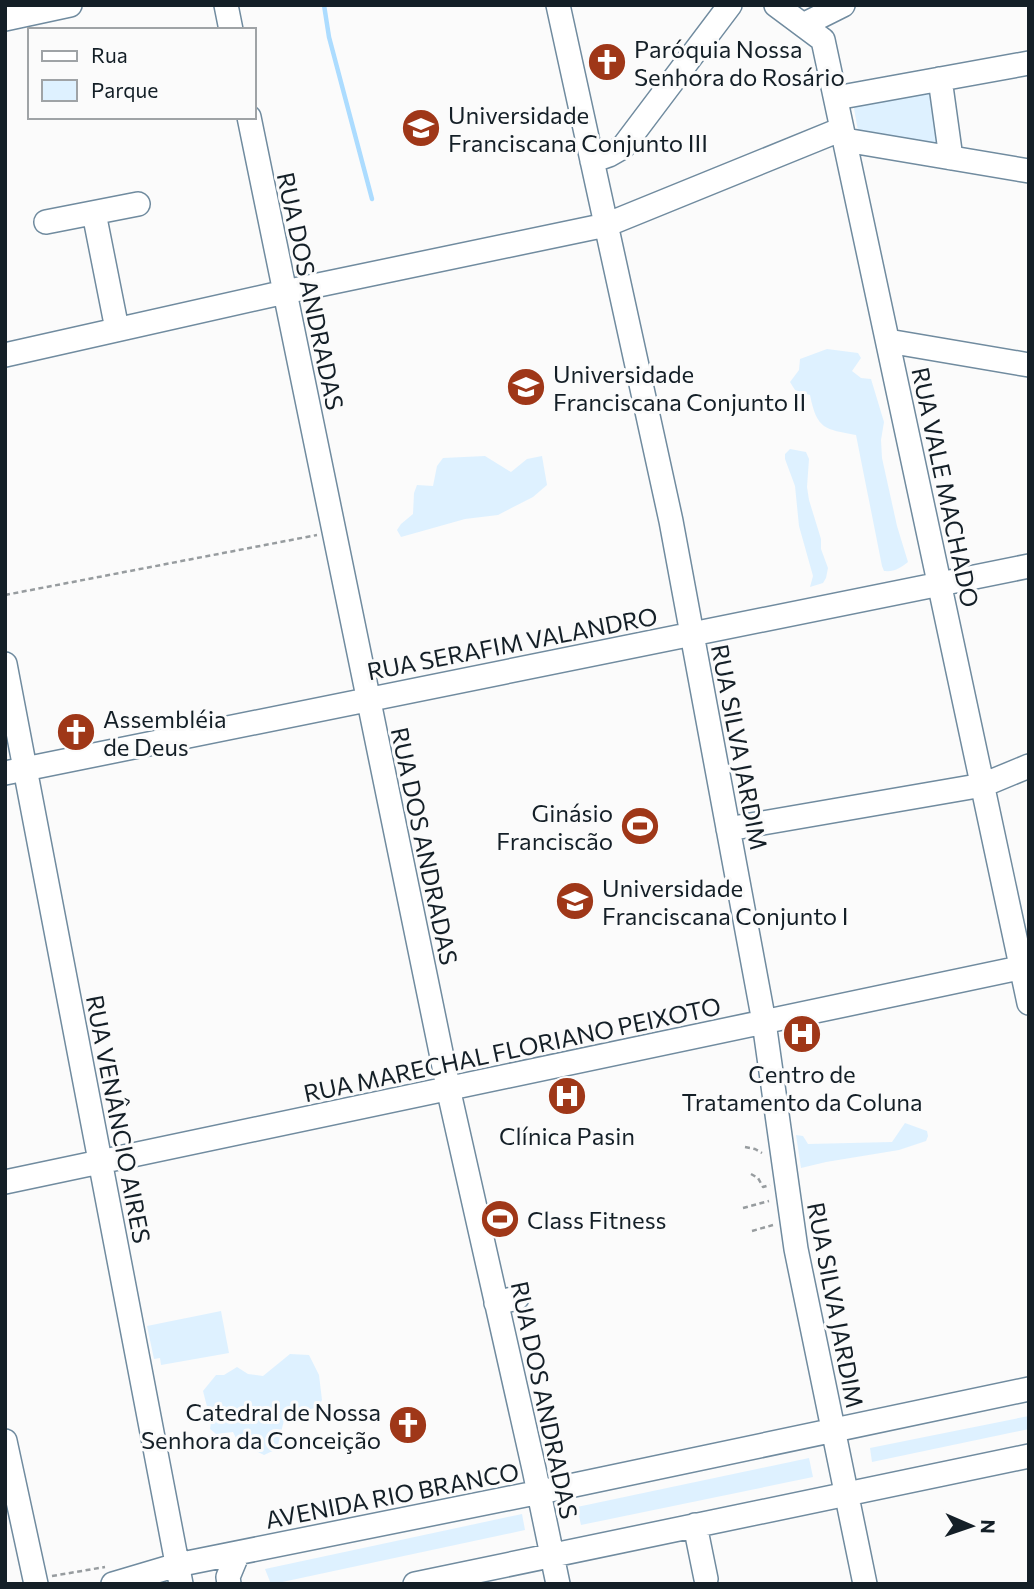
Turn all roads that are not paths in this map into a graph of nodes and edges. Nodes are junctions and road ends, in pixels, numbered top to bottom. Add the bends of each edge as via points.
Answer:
1 (70, 5) edge
2 (226, 5) edge
3 (558, 5) edge
4 (730, 5) edge
5 (776, 5) edge
6 (843, 5) edge
7 (5, 19) edge
8 (803, 25) junction
9 (231, 28) edge
10 (1029, 63) edge
11 (940, 79) junction
12 (836, 98) junction
13 (249, 119) edge
14 (844, 134) junction
15 (951, 158) junction
16 (592, 161) junction
17 (1029, 171) edge
18 (138, 204) dead end
19 (94, 213) junction
20 (46, 222) dead end
21 (606, 225) junction
22 (285, 292) junction
23 (117, 329) junction
24 (888, 341) junction
25 (5, 355) edge
26 (1029, 365) edge
27 (1029, 566) edge
28 (940, 584) junction
29 (692, 634) junction
30 (5, 664) edge
31 (368, 699) junction
32 (1029, 766) edge
33 (15, 771) edge
34 (983, 785) junction
35 (728, 829) junction
36 (1025, 967) edge
37 (1029, 1003) edge
38 (764, 1022) junction
39 (448, 1089) junction
40 (101, 1162) junction
41 (5, 1182) edge
42 (1029, 1389) edge
43 (833, 1430) junction
44 (5, 1441) edge
45 (1029, 1456) edge
46 (539, 1492) junction
47 (846, 1494) junction
48 (695, 1525) junction
49 (238, 1553) junction
50 (552, 1555) junction
51 (115, 1574) edge
52 (179, 1574) edge
53 (706, 1579) dead end
54 (36, 1581) edge
55 (229, 1584) edge
56 (415, 1584) edge
57 (558, 1584) edge
58 (865, 1584) edge

1 - 7 street
2 - 9 street
3 - 16 street, RUA SILVA JARDIM
4 - 16 street via 623,147
5 - 8 street, RUA VALE MACHADO
6 - 8 street
8 - 12 street, RUA VALE MACHADO via 823,40
10 - 11 street
11 - 12 street
11 - 15 street
12 - 14 street, RUA VALE MACHADO
13 - 22 street, RUA DOS ANDRADAS
14 - 15 street
14 - 21 street
14 - 24 street, RUA VALE MACHADO
15 - 17 street
16 - 21 street, RUA SILVA JARDIM
18 - 19 street
19 - 20 street
19 - 23 street
21 - 22 street
21 - 29 street, RUA SILVA JARDIM
22 - 23 street
22 - 31 street, RUA DOS ANDRADAS
23 - 25 street
24 - 26 street
24 - 28 street, RUA VALE MACHADO
27 - 28 street, RUA SERAFIM VALANDRO
28 - 29 street, RUA SERAFIM VALANDRO
28 - 34 street, RUA VALE MACHADO
29 - 31 street, RUA SERAFIM VALANDRO
29 - 35 street, RUA SILVA JARDIM
30 - 33 street, RUA VENÂNCIO AIRES
31 - 33 street, RUA SERAFIM VALANDRO
31 - 39 street, RUA DOS ANDRADAS
32 - 34 street
33 - 40 street, RUA VENÂNCIO AIRES
34 - 35 street
34 - 36 street, RUA VALE MACHADO
35 - 38 street, RUA SILVA JARDIM
36 - 37 street, RUA VALE MACHADO
36 - 38 street, RUA MARECHAL FLORIANO PEIXOTO
38 - 39 street, RUA MARECHAL FLORIANO PEIXOTO
38 - 43 street, RUA SILVA JARDIM via 796,1249
39 - 40 street, RUA MARECHAL FLORIANO PEIXOTO
39 - 46 street, RUA DOS ANDRADAS via 507,1300
40 - 41 street, RUA MARECHAL FLORIANO PEIXOTO
40 - 52 street, RUA VENÂNCIO AIRES
42 - 43 street, AVENIDA RIO BRANCO
43 - 46 street, AVENIDA RIO BRANCO
43 - 47 street, RUA SILVA JARDIM
44 - 54 street
45 - 47 street
46 - 49 street, AVENIDA RIO BRANCO
46 - 50 street, RUA DOS ANDRADAS
47 - 48 street
47 - 58 street, RUA SILVA JARDIM
48 - 50 street
48 - 53 street
49 - 52 street, AVENIDA RIO BRANCO
49 - 55 street
50 - 56 street
50 - 57 street, RUA DOS ANDRADAS
51 - 52 street, AVENIDA RIO BRANCO

